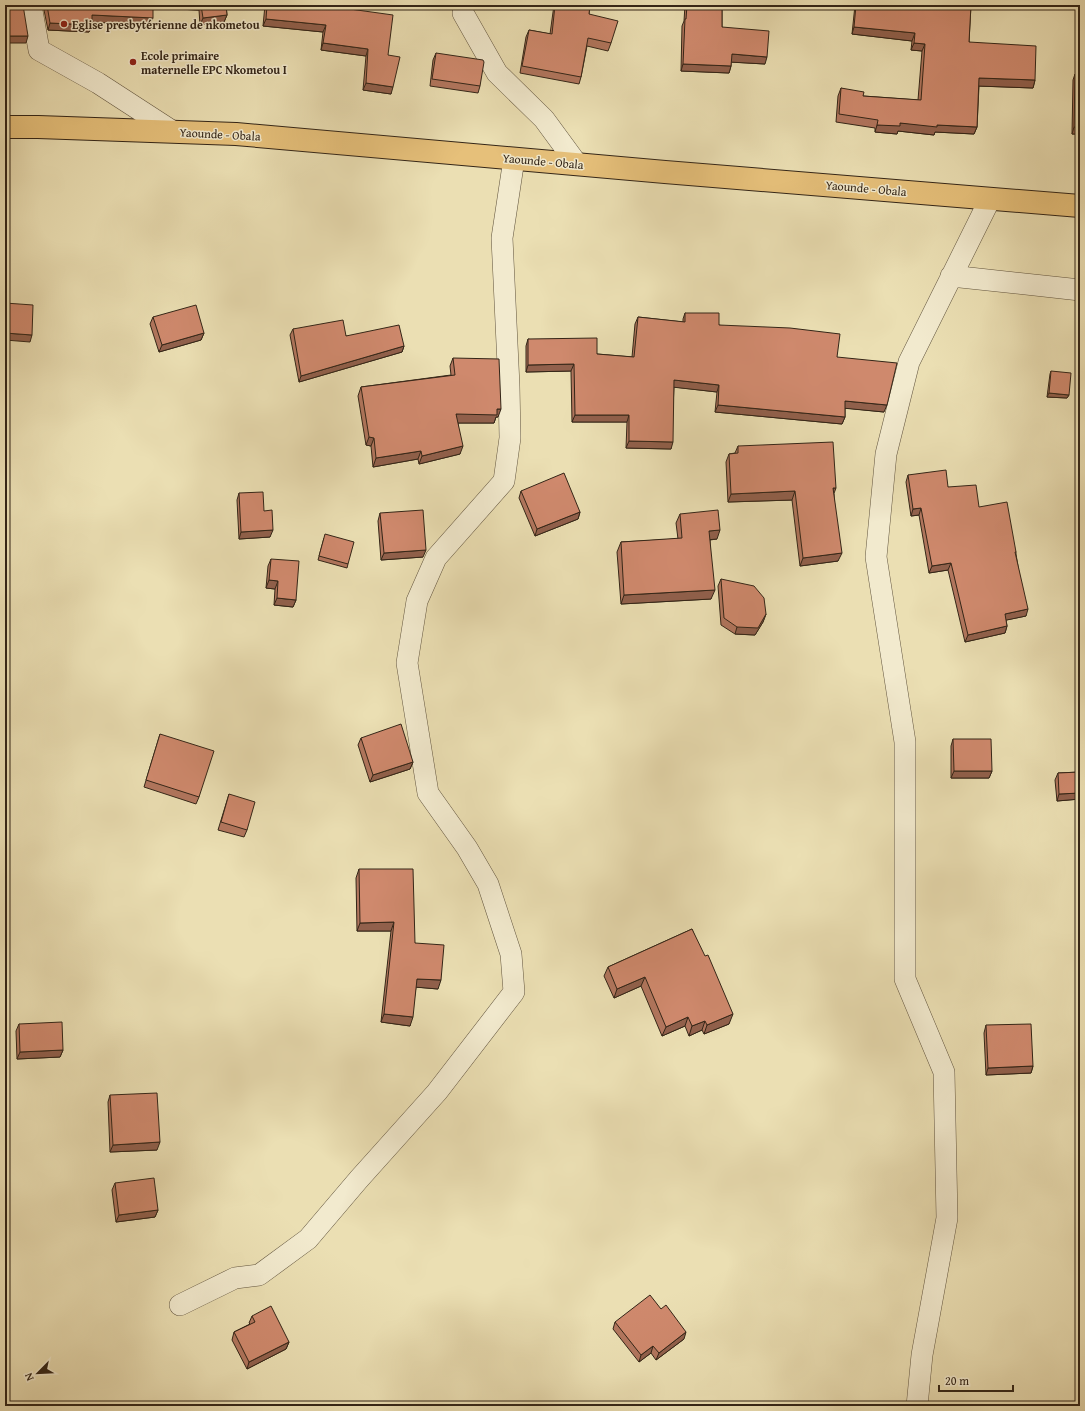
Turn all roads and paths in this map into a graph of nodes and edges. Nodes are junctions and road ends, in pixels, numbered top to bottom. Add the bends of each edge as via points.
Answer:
1 (31, 5) edge
2 (464, 13) dead end
3 (5, 127) edge
4 (172, 132) junction
5 (514, 159) junction
6 (577, 164) junction
7 (990, 198) junction
8 (1080, 206) edge
9 (951, 276) junction
10 (1080, 290) edge
11 (180, 1305) dead end
12 (917, 1406) edge

1 - 4 street via 39,50 98,83
2 - 6 street via 497,73 544,119
3 - 4 highway, Yaounde - Obala
4 - 5 highway, Yaounde - Obala via 236,134
5 - 6 highway, Yaounde - Obala
5 - 11 street via 502,238 510,438 504,481 436,558 417,601 407,663 428,793 467,848 488,884 511,954 514,992 437,1092 308,1240 260,1274 235,1278
6 - 7 highway, Yaounde - Obala
7 - 8 highway, Yaounde - Obala
7 - 9 street
9 - 10 street
9 - 12 street via 908,362 886,454 876,557 905,742 905,979 944,1072 947,1218 922,1355

